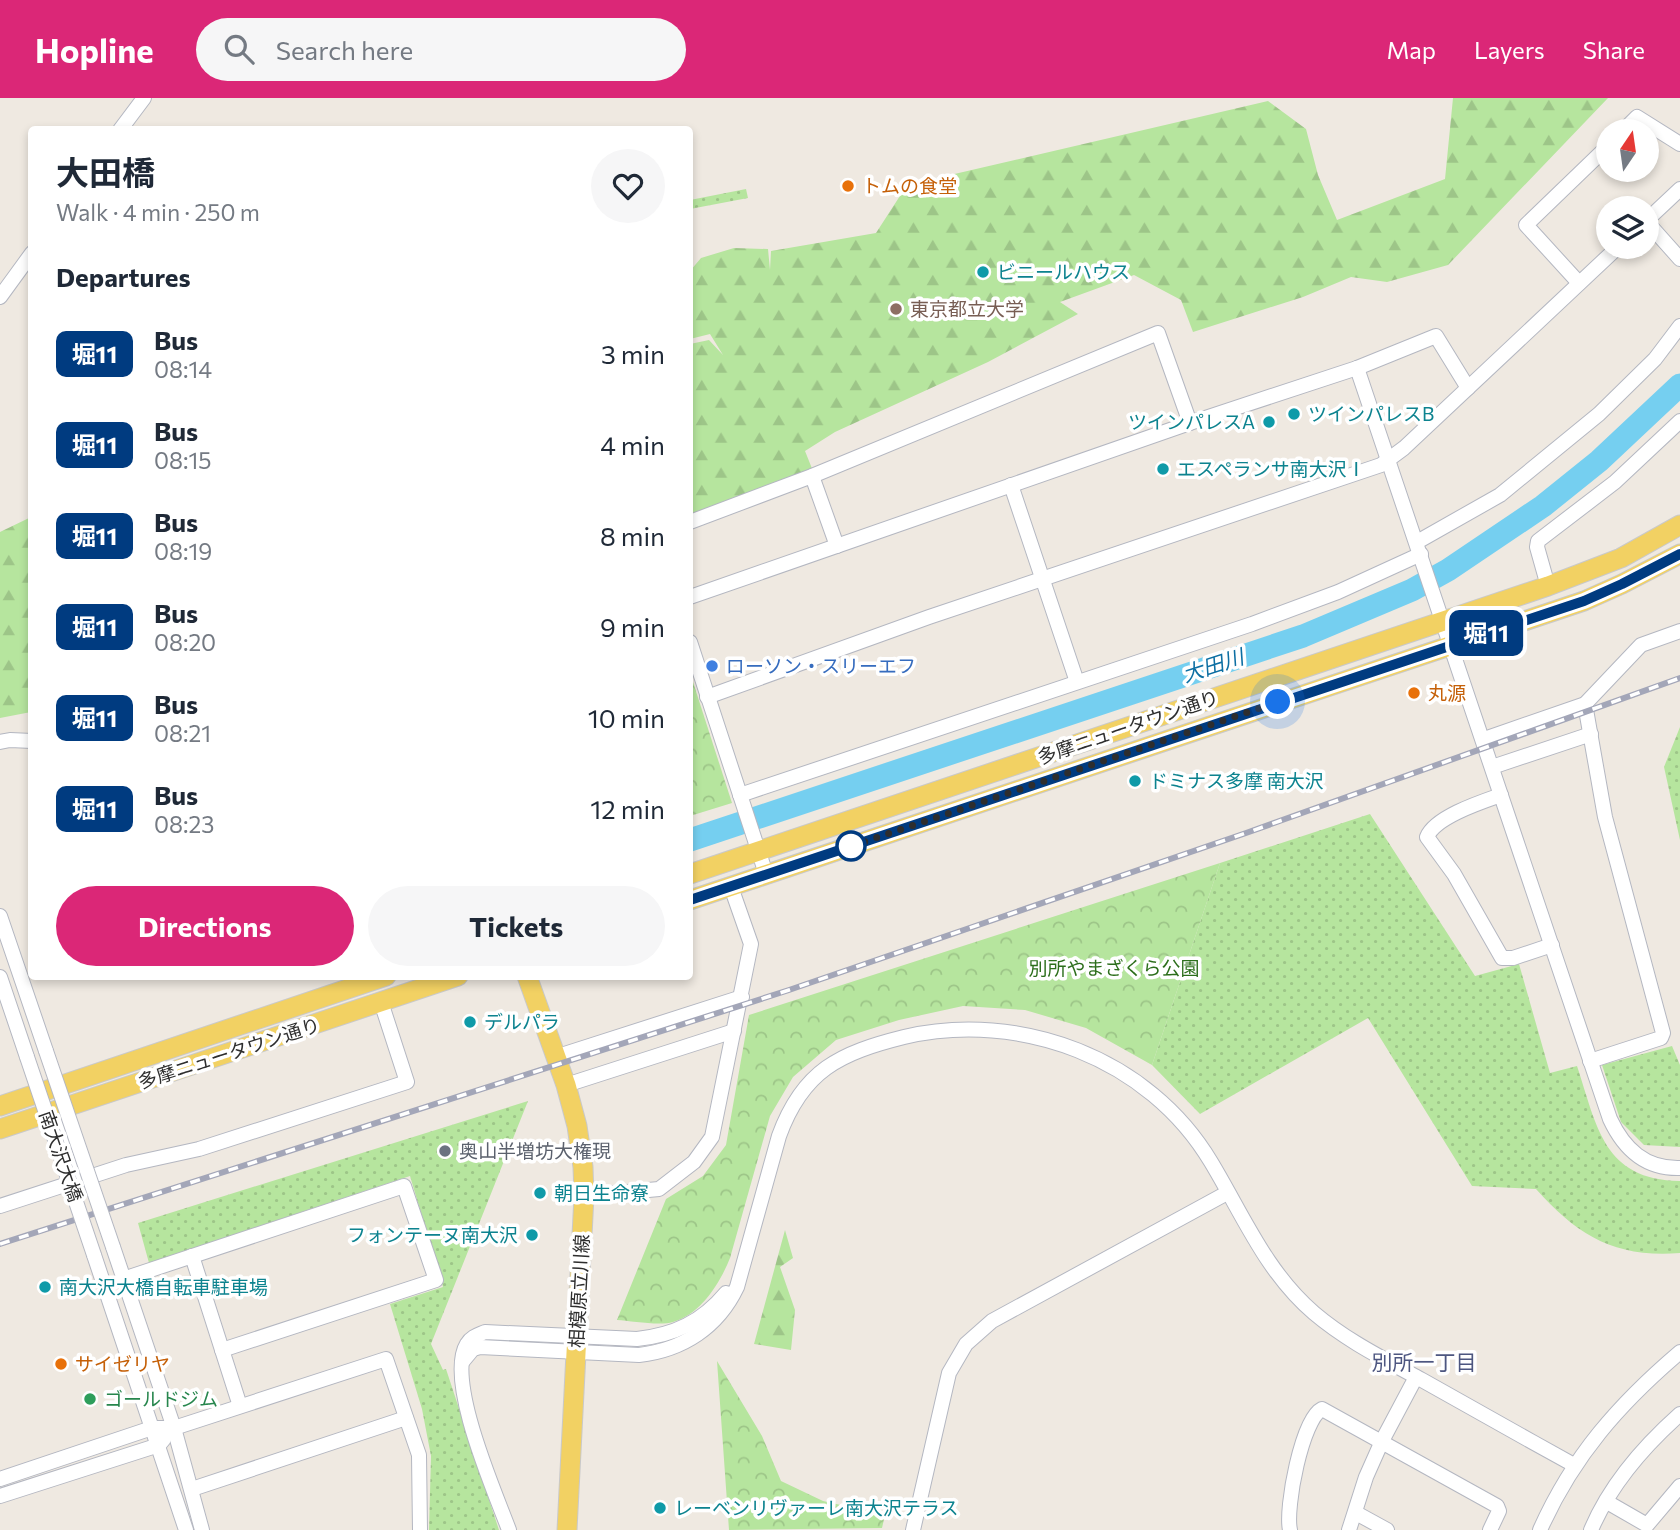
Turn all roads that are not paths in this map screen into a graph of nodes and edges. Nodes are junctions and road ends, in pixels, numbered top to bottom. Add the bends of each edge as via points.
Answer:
1 (144, 98) edge
2 (123, 126) edge
3 (1659, 131) edge
4 (1680, 144) edge
5 (1596, 158) edge
6 (1680, 189) edge
7 (1659, 209) edge
8 (1659, 235) edge
9 (28, 258) edge
10 (1605, 259) edge
11 (1680, 260) edge
12 (1579, 284) junction
13 (0, 297) edge
14 (1680, 326) edge
15 (1357, 368) junction
16 (1468, 388) junction
17 (1680, 421) edge
18 (1190, 423) junction
19 (1389, 460) junction
20 (812, 476) junction
21 (1012, 485) junction
22 (693, 521) edge
23 (1680, 525) edge
24 (837, 545) junction
25 (1421, 553) junction
26 (1680, 554) edge
27 (1043, 579) junction
28 (1548, 586) junction
29 (693, 596) edge
30 (1444, 622) junction
31 (1680, 631) edge
32 (1451, 644) junction
33 (693, 658) edge
34 (1077, 682) junction
35 (707, 697) junction
36 (1584, 704) junction
37 (1591, 734) junction
38 (1484, 739) junction
39 (28, 741) edge
40 (0, 742) edge
41 (1492, 767) junction
42 (1501, 795) junction
43 (741, 799) junction
44 (759, 851) junction
45 (693, 873) edge
46 (766, 874) junction
47 (731, 887) junction
48 (693, 899) edge
49 (0, 916) edge
50 (1552, 945) junction
51 (0, 977) edge
52 (374, 980) edge
53 (446, 980) edge
54 (528, 980) edge
55 (742, 997) junction
56 (381, 1002) junction
57 (734, 1031) junction
58 (555, 1057) junction
59 (1590, 1061) junction
60 (566, 1086) junction
61 (0, 1106) edge
62 (57, 1110) junction
63 (0, 1129) edge
64 (1680, 1168) edge
65 (80, 1180) junction
66 (1227, 1194) junction
67 (584, 1196) junction
68 (0, 1206) edge
69 (192, 1256) junction
70 (123, 1279) junction
71 (576, 1344) junction
72 (222, 1350) junction
73 (1680, 1352) edge
74 (1416, 1377) junction
75 (240, 1406) junction
76 (407, 1418) junction
77 (1676, 1423) edge
78 (152, 1428) junction
79 (174, 1428) junction
80 (1382, 1441) junction
81 (159, 1445) junction
82 (1574, 1465) junction
83 (0, 1479) edge
84 (1680, 1486) edge
85 (192, 1489) junction
86 (0, 1496) edge
87 (1607, 1502) junction
88 (1356, 1513) junction
89 (186, 1530) edge
90 (202, 1530) edge
91 (420, 1530) edge
92 (509, 1530) edge
93 (567, 1530) edge
94 (913, 1530) edge
95 (1290, 1530) edge
96 (1349, 1530) edge
97 (1387, 1530) edge
98 (1490, 1530) edge
99 (1540, 1530) edge
100 (1591, 1530) edge

1 - 2 street
3 - 4 street
5 - 12 street via 1527,225
6 - 7 street
8 - 11 street
9 - 13 street
10 - 12 street
12 - 16 street
14 - 25 street via 1655,359 1599,414
15 - 16 street via 1436,336
15 - 18 street
15 - 19 street
16 - 19 street
17 - 28 street via 1615,482 1538,541
18 - 20 street via 1158,333
18 - 21 street
19 - 25 street
19 - 27 street
20 - 22 street
20 - 24 street
21 - 24 street
21 - 27 street
23 - 28 main road, 多摩ニュータウン通り via 1621,558
24 - 29 street
25 - 30 street
25 - 34 street via 1338,592
26 - 32 main road, 多摩ニュータウン通り via 1584,601
27 - 34 street
27 - 35 street
28 - 30 main road, 多摩ニュータウン通り
30 - 32 street
30 - 44 main road, 多摩ニュータウン通り
31 - 36 street via 1641,645
32 - 38 street
32 - 46 main road, 多摩ニュータウン通り
33 - 35 street
34 - 43 street
35 - 43 street
36 - 37 street
36 - 38 street
37 - 41 street
37 - 59 street via 1605,817 1663,1033 1661,1038
38 - 41 street
39 - 40 street
41 - 42 street
42 - 50 street
42 - 50 street via 1460,811 1427,837 1502,958
43 - 44 street
44 - 45 main road, 多摩ニュータウン通り
44 - 46 street
46 - 47 main road, 多摩ニュータウン通り
47 - 48 main road, 多摩ニュータウン通り
47 - 55 street via 751,944
49 - 70 street, 南大沢大橋, bridge
50 - 59 street
51 - 78 street, 南大沢大橋, bridge
52 - 61 main road, 多摩ニュータウン通り
53 - 56 main road, 多摩ニュータウン通り
54 - 58 main road, 相模原立川線
55 - 57 street
55 - 58 street
56 - 62 main road, 多摩ニュータウン通り
56 - 65 street via 407,1082 199,1149
57 - 60 street
57 - 67 street via 712,1137 694,1162 659,1189
58 - 60 main road, 相模原立川線
59 - 64 street via 1610,1119 1631,1152 1648,1163
60 - 67 main road, 相模原立川線 via 580,1142
62 - 63 main road, 多摩ニュータウン通り
62 - 65 street
65 - 68 street
66 - 71 street via 1200,1146 1170,1110 1106,1063 1063,1044 1025,1033 975,1028 933,1031 880,1043 852,1053 804,1087 779,1136 741,1272 717,1319 690,1340 665,1351 639,1355
66 - 74 street via 1268,1263 1295,1296 1348,1340
66 - 94 street via 979,1330 946,1380
67 - 71 main road, 相模原立川線
69 - 70 street
69 - 72 street
69 - 72 street via 404,1186 436,1280
70 - 79 street, 南大沢大橋
71 - 92 street via 480,1347 463,1361 471,1426
71 - 93 main road, 相模原立川線
72 - 75 street
73 - 82 street via 1628,1399
74 - 80 street
74 - 82 street
75 - 76 street via 386,1359
75 - 79 street
76 - 85 street
76 - 91 street via 419,1455
77 - 87 street via 1634,1459
78 - 79 street
78 - 81 street, 南大沢大橋
78 - 83 street
79 - 81 street
79 - 85 street, 南大沢大橋
80 - 88 street
80 - 95 street via 1322,1409 1316,1412 1296,1474
80 - 98 street via 1497,1507
81 - 86 street
81 - 89 street, 南大沢大橋
82 - 99 street
84 - 87 street via 1647,1525
85 - 90 street, 南大沢大橋
87 - 100 street
88 - 96 street
88 - 97 street

